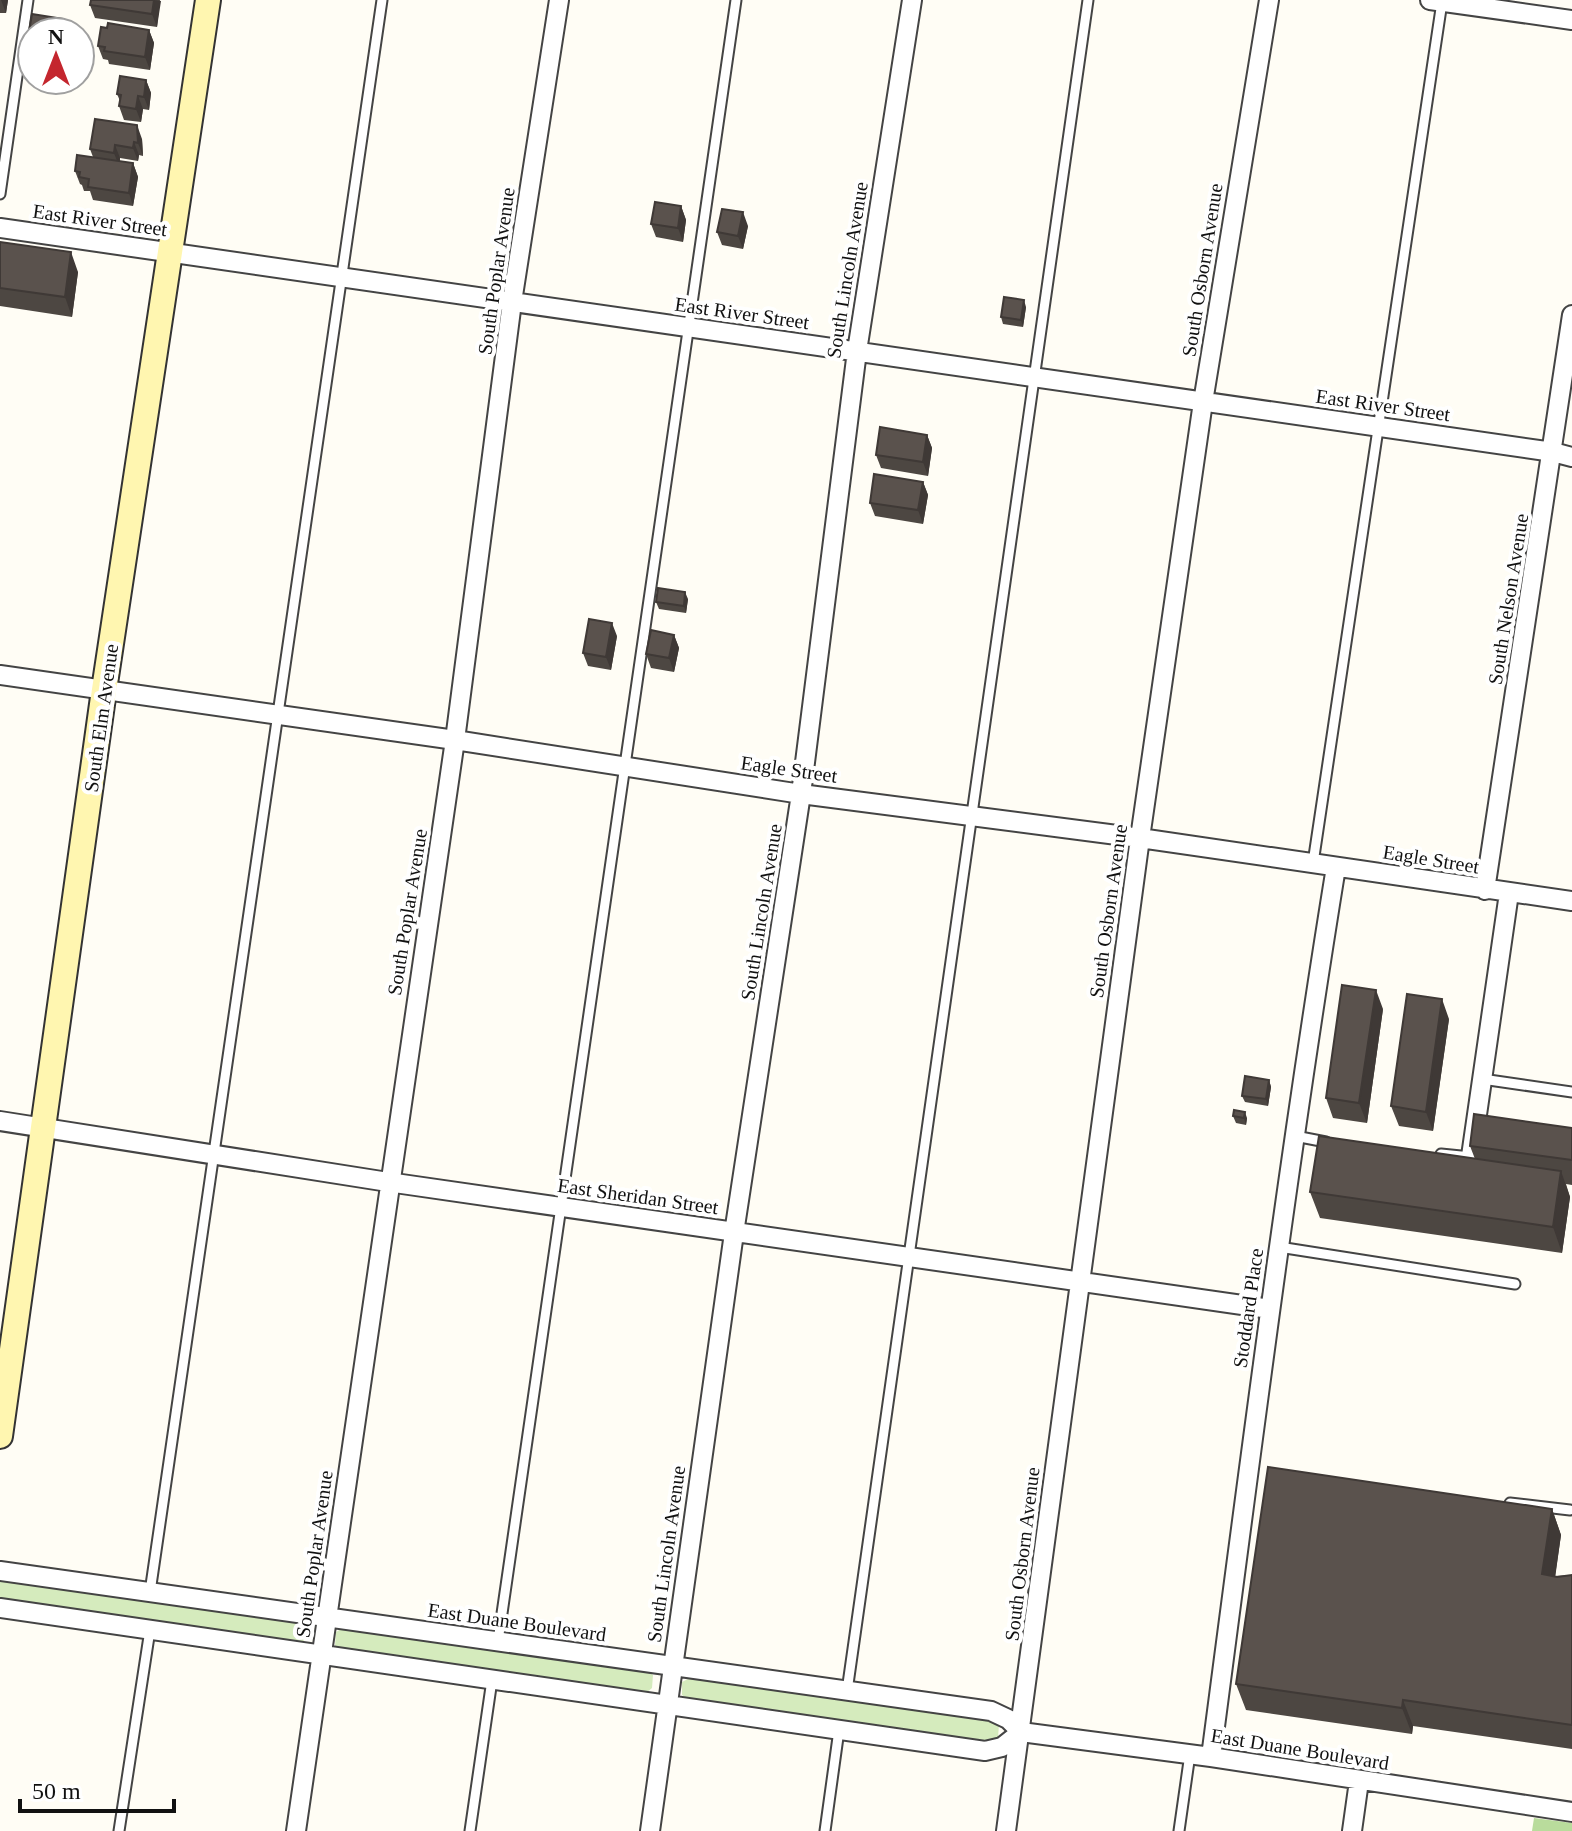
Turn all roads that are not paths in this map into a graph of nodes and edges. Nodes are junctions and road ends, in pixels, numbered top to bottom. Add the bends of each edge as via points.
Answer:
1 (28, 0) edge
2 (208, 0) edge
3 (382, 0) edge
4 (559, 0) edge
5 (736, 0) edge
6 (912, 0) edge
7 (1088, 0) edge
8 (1269, 0) edge
9 (1436, 1) edge
10 (1572, 20) edge
11 (0, 194) edge
12 (0, 228) edge
13 (168, 253) junction
14 (342, 277) junction
15 (512, 302) junction
16 (1572, 315) edge
17 (689, 327) junction
18 (857, 351) junction
19 (1034, 377) junction
20 (1203, 402) junction
21 (1378, 427) junction
22 (1553, 452) junction
23 (1572, 457) edge
24 (0, 675) edge
25 (104, 690) junction
26 (278, 715) junction
27 (455, 740) junction
28 (625, 767) junction
29 (801, 794) junction
30 (972, 816) junction
31 (1140, 838) junction
32 (1313, 863) junction
33 (1336, 867) junction
34 (1485, 890) junction
35 (1509, 893) junction
36 (1572, 901) edge
37 (1482, 1079) junction
38 (1572, 1092) edge
39 (0, 1121) edge
40 (45, 1127) junction
41 (1295, 1136) junction
42 (1336, 1145) edge
43 (1426, 1153) edge
44 (214, 1154) junction
45 (1471, 1157) junction
46 (1468, 1177) edge
47 (388, 1182) junction
48 (561, 1207) junction
49 (734, 1233) junction
50 (1279, 1247) junction
51 (909, 1257) junction
52 (1080, 1281) junction
53 (1515, 1284) dead end
54 (1270, 1309) junction
55 (0, 1436) edge
56 (1493, 1501) edge
57 (1570, 1510) dead end
58 (0, 1571) edge
59 (150, 1592) junction
60 (0, 1608) edge
61 (327, 1617) junction
62 (150, 1630) junction
63 (498, 1641) junction
64 (322, 1655) junction
65 (672, 1666) junction
66 (492, 1680) junction
67 (847, 1691) junction
68 (667, 1705) junction
69 (839, 1730) junction
70 (1021, 1732) junction
71 (1190, 1754) junction
72 (1211, 1757) junction
73 (1359, 1781) junction
74 (1572, 1812) edge
75 (119, 1831) edge
76 (296, 1831) edge
77 (470, 1831) edge
78 (650, 1831) edge
79 (825, 1831) edge
80 (1006, 1831) edge
81 (1179, 1831) edge
82 (1352, 1831) edge

1 - 11 lane
2 - 13 street, South Elm Avenue
3 - 14 lane
4 - 15 street, South Poplar Avenue
5 - 17 lane
6 - 18 street, South Lincoln Avenue
7 - 19 lane
8 - 20 street, South Osborn Avenue
9 - 10 street
9 - 21 lane
12 - 13 street, East River Street
13 - 14 street, East River Street
13 - 25 street, South Elm Avenue
14 - 15 street, East River Street
14 - 26 lane
15 - 17 street, East River Street
15 - 27 street, South Poplar Avenue
16 - 22 street, South Nelson Avenue
17 - 18 street, East River Street
17 - 28 lane
18 - 19 street, East River Street
18 - 29 street, South Lincoln Avenue
19 - 20 street, East River Street
19 - 30 lane
20 - 21 street, East River Street
20 - 31 street, South Osborn Avenue
21 - 22 street, East River Street
21 - 32 lane
22 - 23 street, East River Street
22 - 34 street, South Nelson Avenue
24 - 25 street, Eagle Street
25 - 26 street, Eagle Street
25 - 40 street, South Elm Avenue
26 - 27 street, Eagle Street
26 - 44 lane
27 - 28 street, Eagle Street
27 - 47 street, South Poplar Avenue
28 - 29 street, Eagle Street
28 - 48 lane
29 - 30 street, Eagle Street
29 - 49 street, South Lincoln Avenue
30 - 31 street, Eagle Street
30 - 51 lane
31 - 32 street, Eagle Street
31 - 52 street, South Osborn Avenue
32 - 33 street, Eagle Street
33 - 34 street, Eagle Street
33 - 41 street, Stoddard Place
34 - 35 street, Eagle Street
35 - 36 street, Eagle Street
35 - 37 street
37 - 38 lane
37 - 45 street
39 - 40 street, East Sheridan Street
40 - 44 street, East Sheridan Street
40 - 55 street, South Elm Avenue
41 - 42 lane
41 - 50 street, Stoddard Place
43 - 45 lane
44 - 47 street, East Sheridan Street
44 - 59 lane
45 - 46 street
47 - 48 street, East Sheridan Street
47 - 61 street, South Poplar Avenue
48 - 49 street, East Sheridan Street
48 - 63 lane
49 - 51 street, East Sheridan Street
49 - 65 street, South Lincoln Avenue
50 - 53 lane
50 - 54 street, Stoddard Place
51 - 52 street, East Sheridan Street
51 - 67 lane
52 - 54 street, East Sheridan Street
52 - 70 street, South Osborn Avenue
54 - 72 street, Stoddard Place via 1256,1472
56 - 57 lane
58 - 59 street, East Duane Boulevard
59 - 61 street, East Duane Boulevard
60 - 62 street
61 - 63 street, East Duane Boulevard
61 - 64 street, South Poplar Avenue
62 - 64 street
62 - 75 lane
63 - 65 street, East Duane Boulevard
64 - 66 street
64 - 76 street, South Poplar Avenue
65 - 67 street, East Duane Boulevard
65 - 68 street, South Lincoln Avenue
66 - 68 street
66 - 77 lane
67 - 70 street, East Duane Boulevard via 991,1711
68 - 69 street
68 - 78 street, South Lincoln Avenue
69 - 70 street via 985,1751 1002,1747
69 - 79 lane
70 - 71 street, East Duane Boulevard
70 - 80 street, South Osborn Avenue
71 - 72 street, East Duane Boulevard
71 - 81 lane
72 - 73 street, East Duane Boulevard
73 - 74 street, East Duane Boulevard
73 - 82 street

